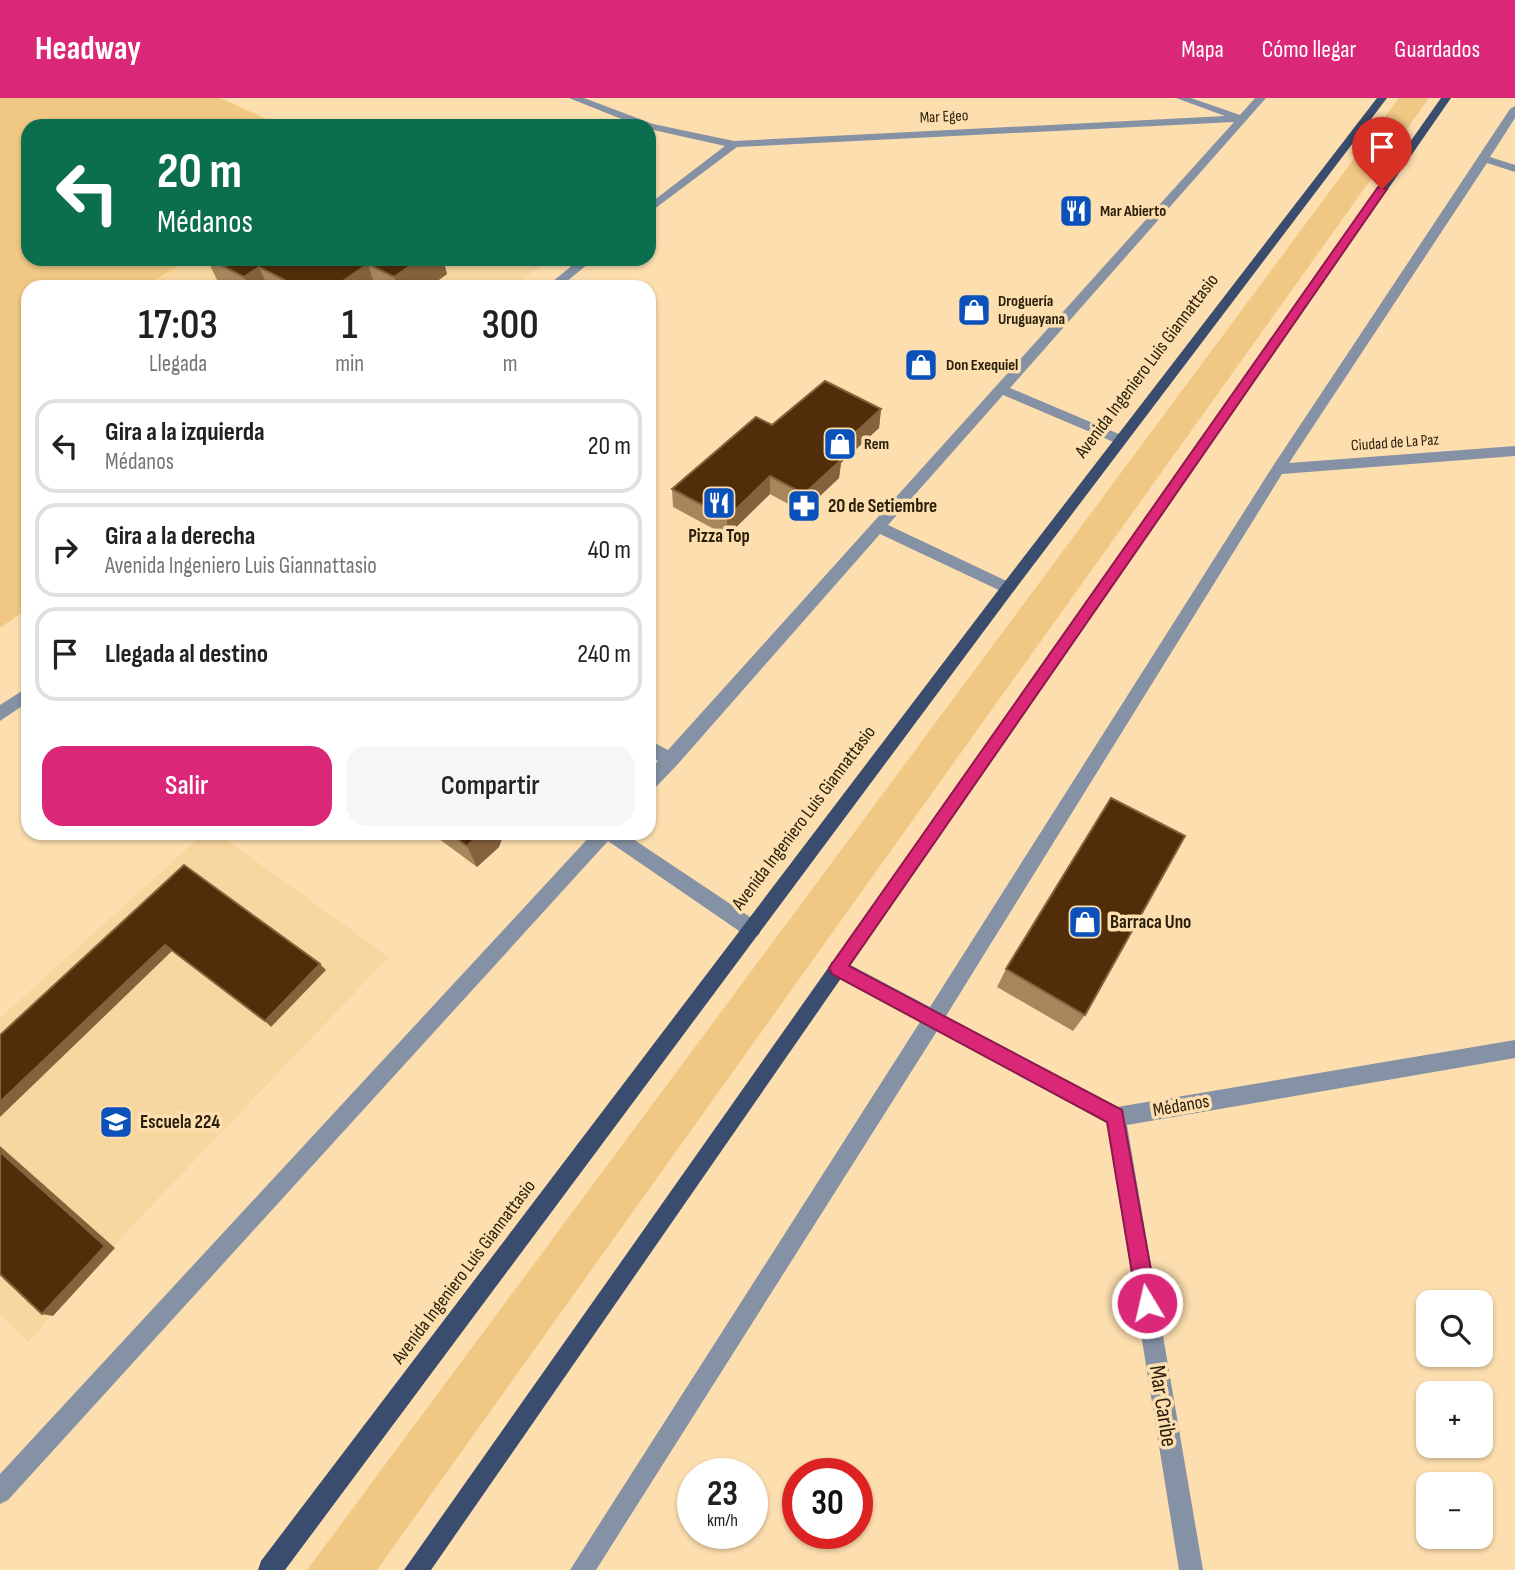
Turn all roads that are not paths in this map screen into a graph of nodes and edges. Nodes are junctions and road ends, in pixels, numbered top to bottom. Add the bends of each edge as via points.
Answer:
1 (574, 98) edge
2 (1181, 98) edge
3 (1261, 98) edge
4 (1382, 98) edge
5 (1446, 98) edge
6 (1515, 109) edge
7 (1243, 118) junction
8 (630, 119) edge
9 (656, 128) edge
10 (734, 144) junction
11 (1484, 159) junction
12 (1515, 169) edge
13 (656, 205) edge
14 (579, 266) edge
15 (561, 280) edge
16 (1001, 389) junction
17 (1121, 440) junction
18 (1515, 451) edge
19 (1278, 469) junction
20 (878, 527) junction
21 (1008, 589) junction
22 (21, 698) edge
23 (0, 714) edge
24 (656, 751) edge
25 (671, 760) junction
26 (656, 776) edge
27 (598, 840) edge
28 (620, 840) edge
29 (752, 929) junction
30 (838, 968) junction
31 (933, 1020) junction
32 (1515, 1049) edge
33 (1116, 1117) junction
34 (0, 1492) edge
35 (270, 1570) edge
36 (416, 1570) edge
37 (582, 1570) edge
38 (1191, 1570) edge

1 - 8 street, Mar Egeo
2 - 7 street
3 - 7 street
4 - 17 main road, Avenida Ingeniero Luis Giannattasio
5 - 30 main road
6 - 11 street
7 - 10 street, Mar Egeo
7 - 16 street
9 - 10 street, Mar Egeo
10 - 13 street
11 - 12 street
11 - 19 street
14 - 15 street
16 - 17 street
16 - 20 street
17 - 21 main road, Avenida Ingeniero Luis Giannattasio
18 - 19 street, Ciudad de La Paz
19 - 31 street
20 - 21 street
20 - 25 street
21 - 29 main road, Avenida Ingeniero Luis Giannattasio
22 - 23 street
24 - 25 street
25 - 26 street
27 - 34 street
28 - 29 street
29 - 35 main road, Avenida Ingeniero Luis Giannattasio
30 - 31 street
30 - 36 main road
31 - 33 street
31 - 37 street
32 - 33 street, Médanos
33 - 38 street, Mar Caribe

